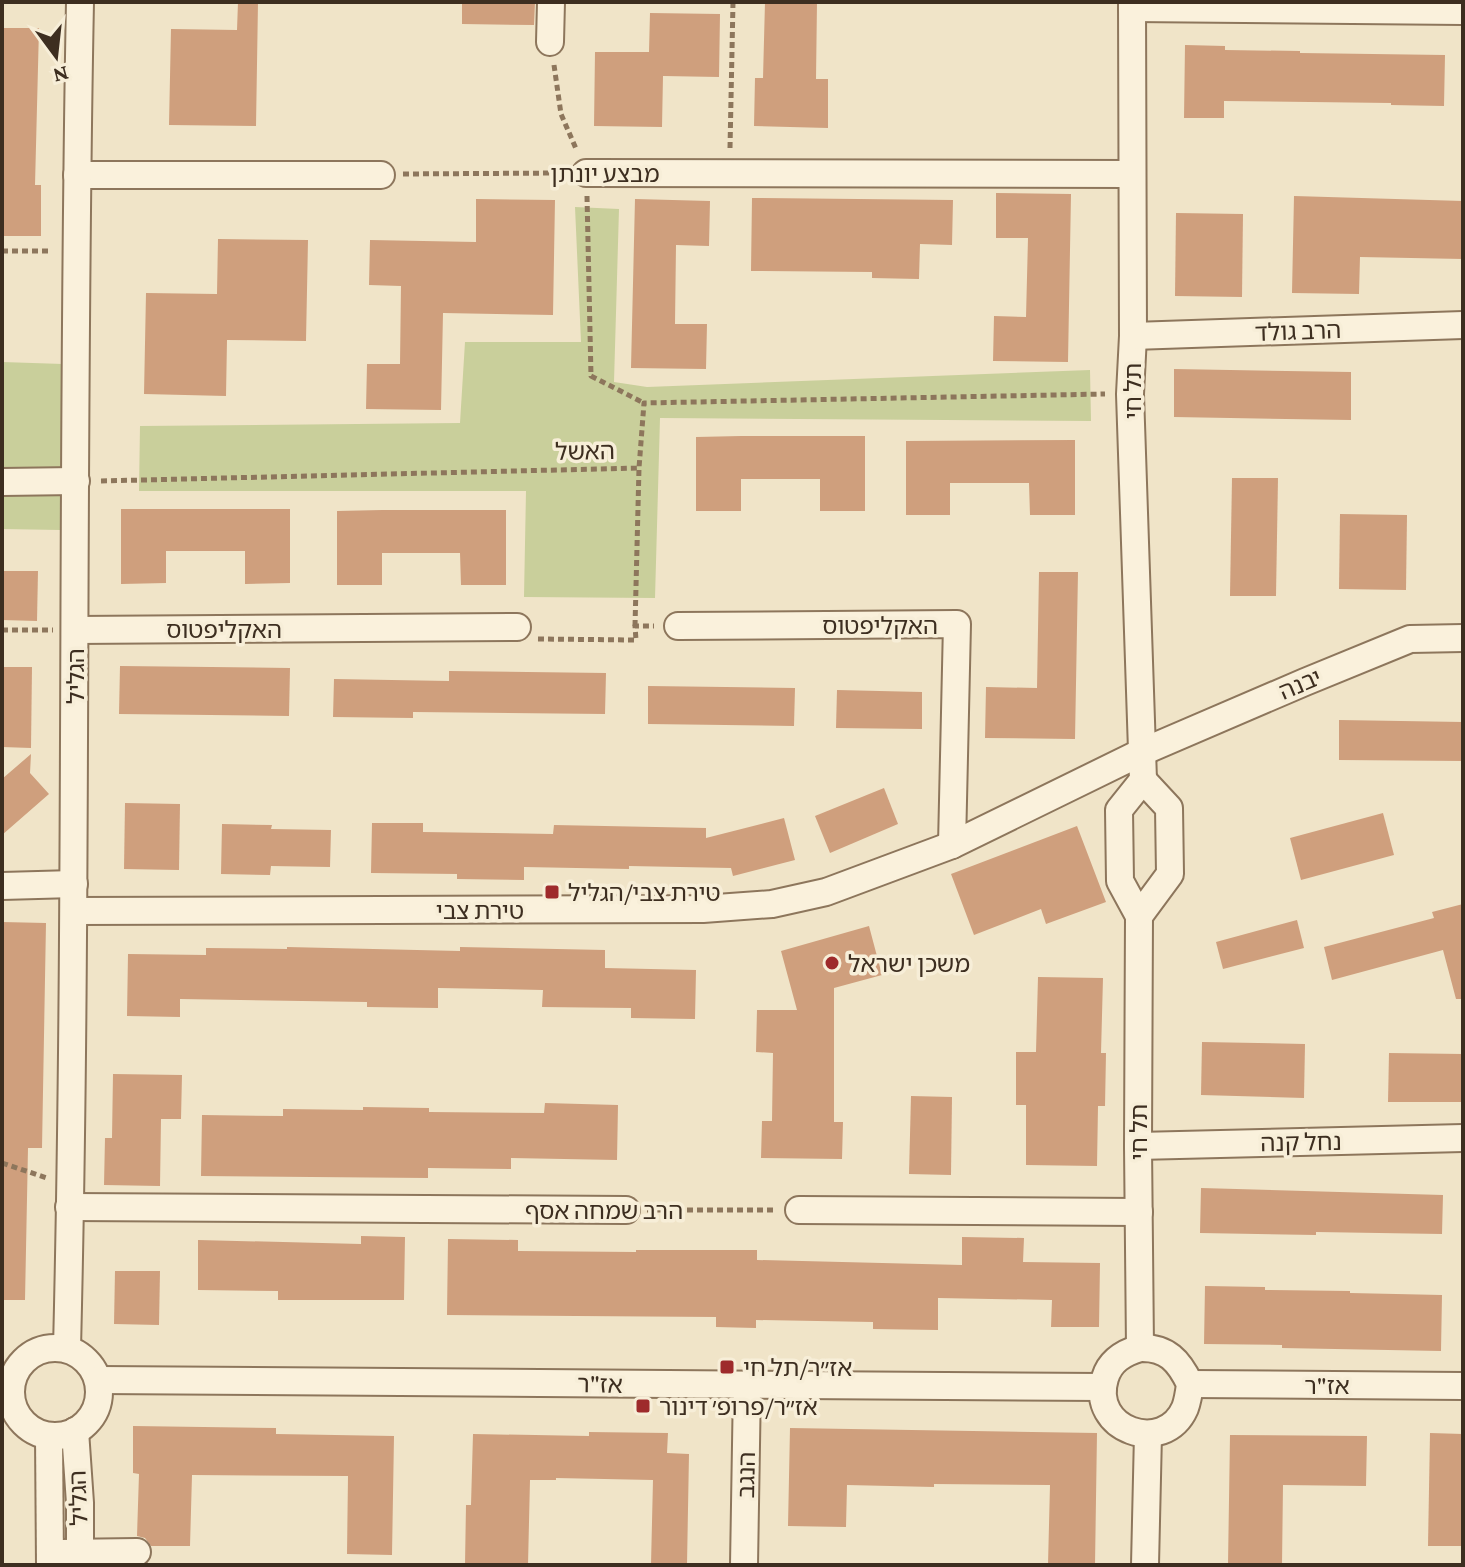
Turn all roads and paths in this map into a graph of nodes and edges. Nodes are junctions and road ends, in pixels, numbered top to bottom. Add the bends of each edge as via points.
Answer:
1 (80, 2) edge
2 (551, 2) edge
3 (733, 2) edge
4 (1132, 5) edge
5 (1463, 11) edge
6 (550, 42) joint
7 (586, 173) junction
8 (730, 173) junction
9 (1132, 174) junction
10 (77, 175) junction
11 (381, 175) joint
12 (2, 251) edge
13 (77, 251) junction
14 (1463, 325) edge
15 (1133, 336) junction
16 (1130, 394) junction
17 (644, 403) junction
18 (639, 468) junction
19 (76, 481) junction
20 (2, 482) edge
21 (635, 626) junction
22 (678, 626) joint
23 (517, 627) joint
24 (2, 630) edge
25 (75, 630) junction
26 (1463, 638) edge
27 (1142, 752) junction
28 (1143, 780) junction
29 (952, 845) junction
30 (2, 886) edge
31 (74, 898) junction
32 (1139, 916) junction
33 (1463, 1138) edge
34 (1138, 1146) junction
35 (2, 1163) edge
36 (70, 1196) junction
37 (626, 1210) joint
38 (799, 1210) joint
39 (1139, 1212) junction
40 (1140, 1348) junction
41 (67, 1349) junction
42 (98, 1380) junction
43 (1190, 1384) junction
44 (747, 1385) junction
45 (1463, 1386) edge
46 (1102, 1387) junction
47 (6, 1392) edge
48 (75, 1431) junction
49 (1148, 1434) junction
50 (49, 1436) junction
51 (137, 1552) dead end
52 (80, 1558) edge
53 (50, 1559) edge
54 (744, 1565) edge
55 (1145, 1565) edge

1 - 10 street, הגליל
2 - 6 street
3 - 8 path
4 - 5 street
4 - 9 street, תל חי
6 - 7 path via 561,114
7 - 8 street, מבצע יונתן
7 - 11 path, מבצע יונתן
7 - 17 path via 591,376
8 - 9 street, מבצע יונתן
9 - 15 street, תל חי
10 - 11 street
10 - 13 street, הגליל
12 - 13 path
13 - 19 street, הגליל
14 - 15 street, הרב גולד
15 - 16 street, תל חי
16 - 17 path
16 - 27 street, תל חי
17 - 18 path, האשל
18 - 19 path, האשל
18 - 21 path
19 - 20 street
19 - 25 street, הגליל
21 - 22 path
21 - 23 path via 636,640 517,638
22 - 29 street, האקליפטוס via 957,624
23 - 25 street, האקליפטוס
24 - 25 path
25 - 31 street, הגליל
26 - 27 street, יבנה via 1410,639
27 - 28 street, תל חי
27 - 29 street, טירת צבי
28 - 32 street, תל חי via 1119,810 1120,881
28 - 32 street via 1169,808 1170,874
29 - 31 street, טירת צבי via 826,892 772,904 703,909
30 - 31 street, טירת צבי
31 - 36 street, הגליל
32 - 34 street, תל חי
33 - 34 street, נחל קנה
34 - 39 street, תל חי
35 - 36 path
36 - 37 street, הרב שמחה אסף
36 - 41 street, הגליל
37 - 38 path, הרב שמחה אסף
38 - 39 street
39 - 40 street, תל חי
40 - 43 street via 1176,1360
40 - 46 street via 1114,1361
41 - 42 street via 91,1366
41 - 47 street via 40,1350 28,1357
42 - 44 street, אז"ר
42 - 48 street via 98,1404
43 - 45 street, אז"ר
43 - 49 street via 1175,1422
44 - 46 street, אז"ר
44 - 54 street, הנגב
46 - 49 street via 1110,1416 1135,1433
47 - 50 street via 17,1416
48 - 50 street
48 - 52 street, הגליל
49 - 55 street
50 - 53 street, הגליל
51 - 52 street
52 - 53 street

